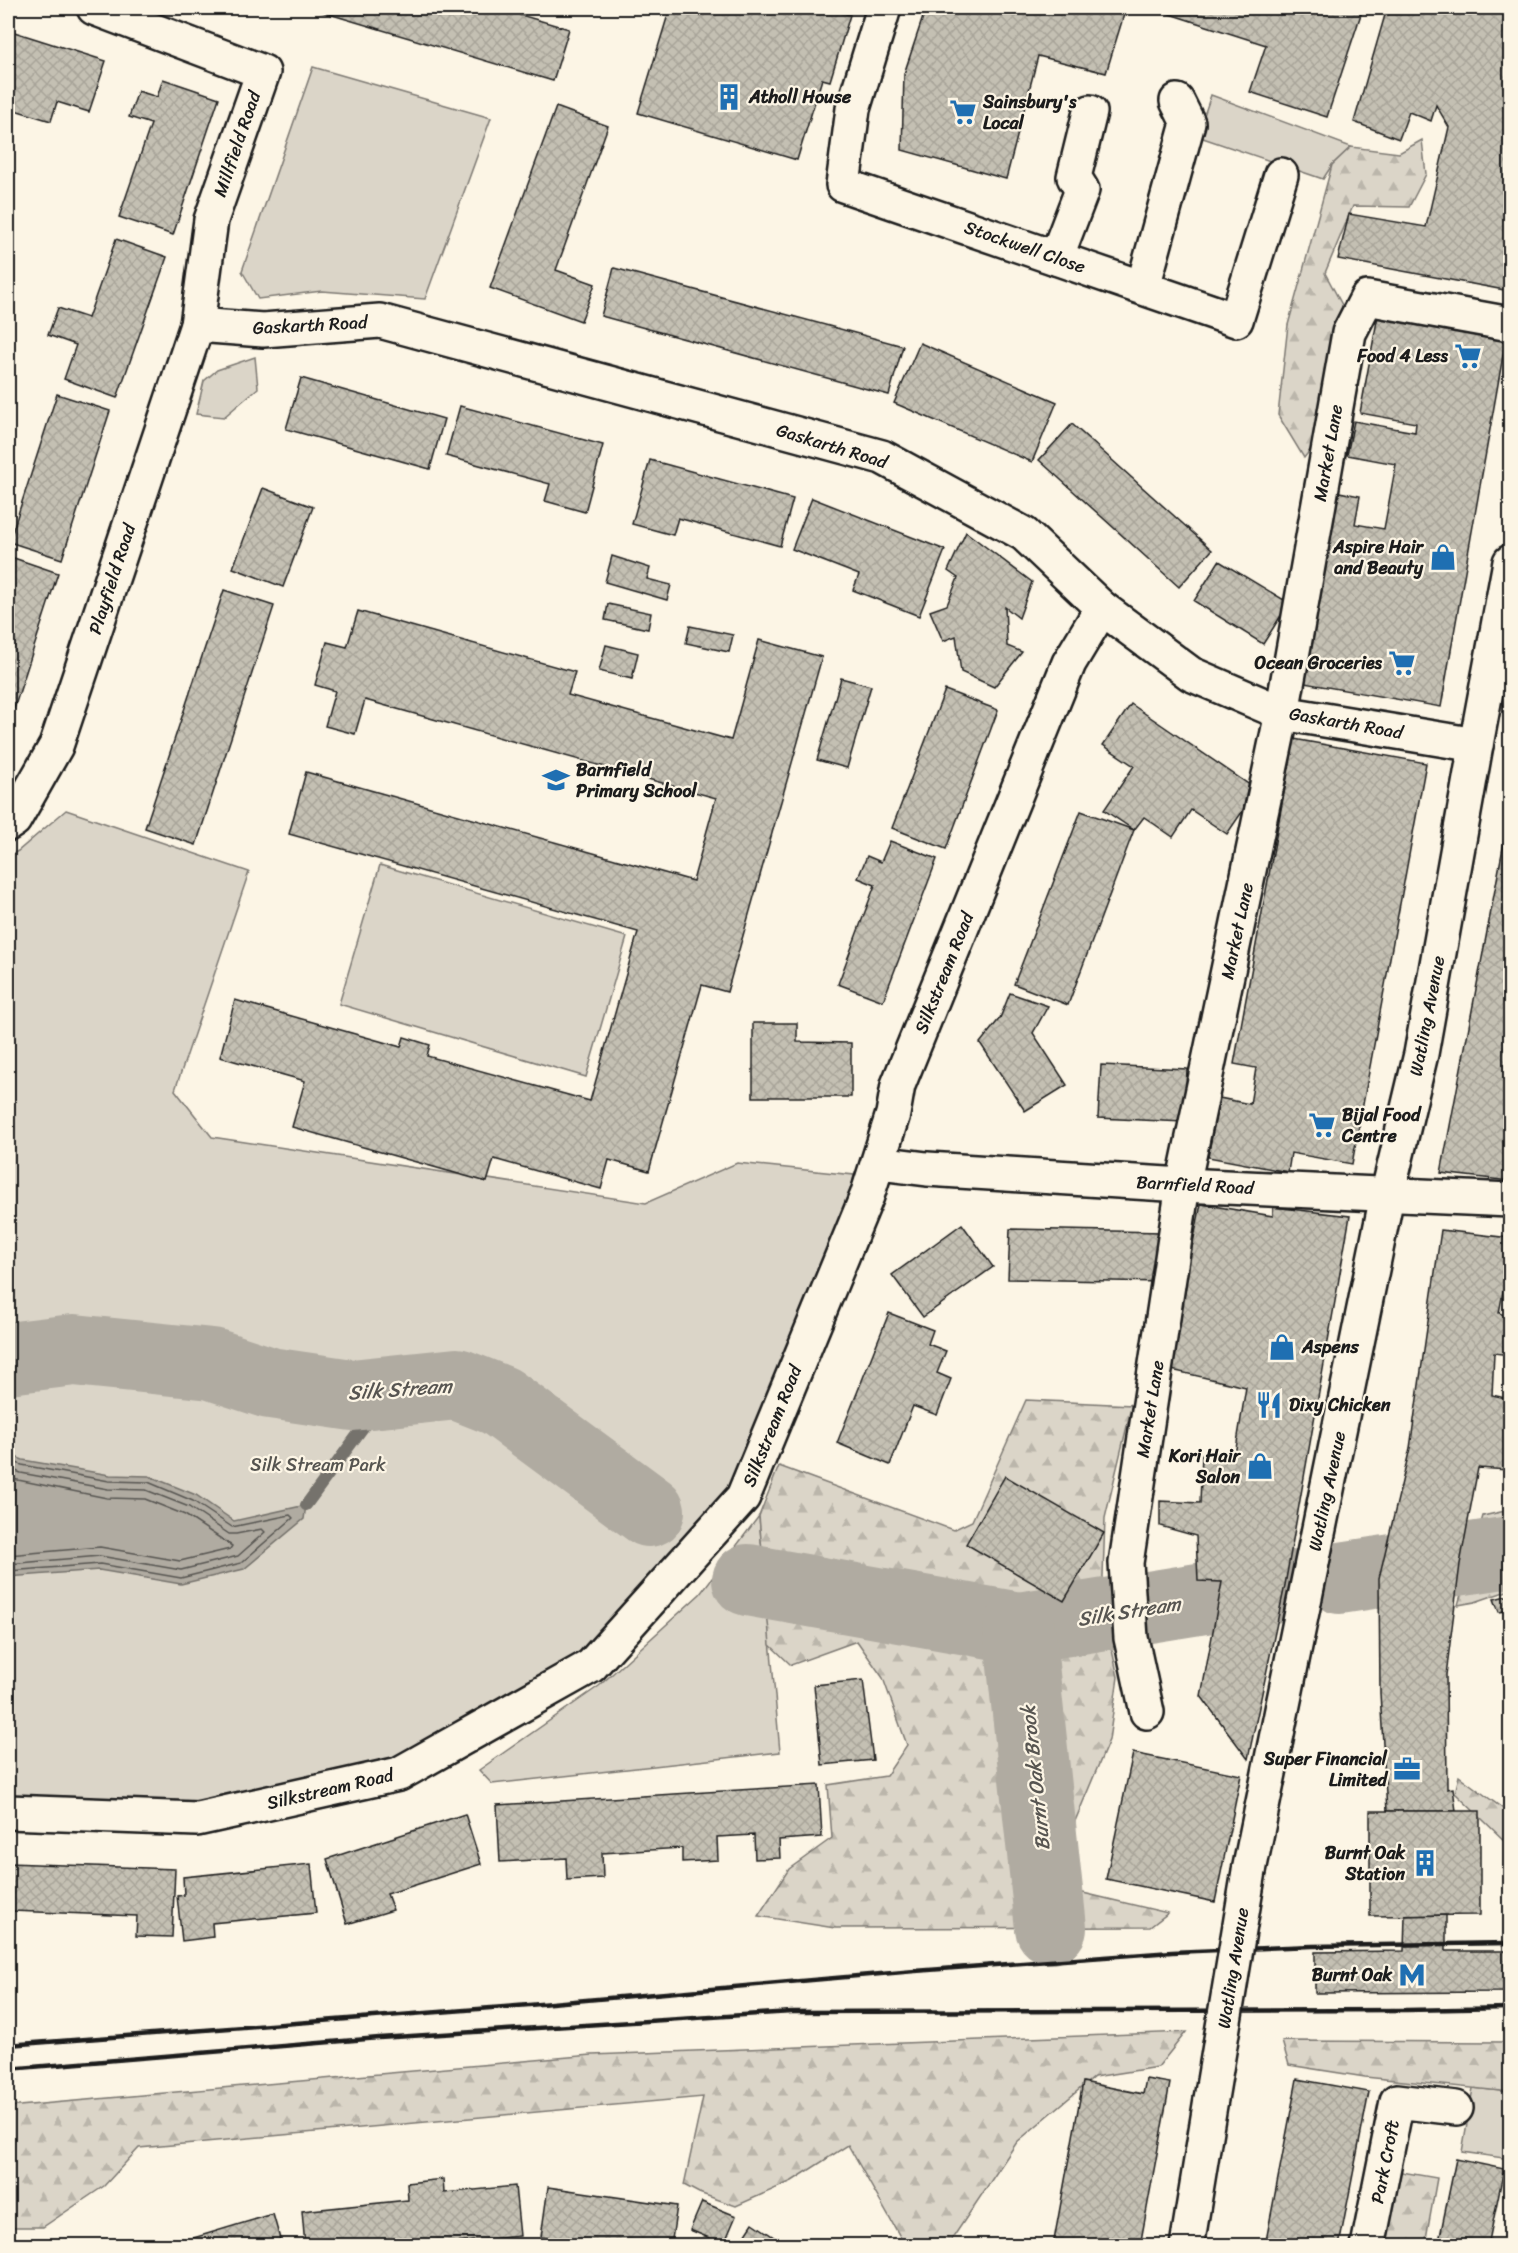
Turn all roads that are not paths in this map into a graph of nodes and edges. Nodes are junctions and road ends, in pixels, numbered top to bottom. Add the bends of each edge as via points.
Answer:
1 (94, 8) edge
2 (884, 8) edge
3 (1177, 101) dead end
4 (1090, 112) dead end
5 (1281, 175) dead end
6 (1056, 258) junction
7 (1143, 287) junction
8 (1510, 324) edge
9 (197, 325) junction
10 (1510, 562) edge
11 (1102, 608) junction
12 (1282, 713) junction
13 (1476, 745) junction
14 (8, 824) edge
15 (879, 1163) junction
16 (1183, 1185) junction
17 (1388, 1196) junction
18 (1510, 1200) edge
19 (1147, 1712) dead end
20 (8, 1812) edge
21 (1456, 2108) dead end
22 (1187, 2246) edge
23 (1368, 2246) edge

1 - 9 street, Millfield Road via 263,72 211,220
2 - 6 street, Stockwell Close via 853,109 843,185
3 - 7 street via 1188,123
4 - 6 street via 1074,177 1082,190
5 - 7 street, Stockwell Close via 1236,320
6 - 7 street, Stockwell Close
8 - 12 street, Market Lane via 1367,298 1349,333
9 - 11 street, Gaskarth Road via 263,330 380,321 882,457 1024,534
9 - 14 street, Playfield Road via 56,746 14,820
10 - 13 street, Watling Avenue
11 - 12 street, Gaskarth Road via 1191,675
11 - 15 street, Silkstream Road via 1069,663 902,1074
12 - 13 street, Gaskarth Road
12 - 16 street, Market Lane
13 - 17 street, Watling Avenue via 1421,1054
15 - 16 street, Barnfield Road
15 - 20 street, Silkstream Road via 743,1497 591,1666 399,1774 197,1819
16 - 17 street, Barnfield Road
16 - 19 street, Market Lane via 1126,1563 1131,1638
17 - 18 street, Barnfield Road
17 - 22 street, Watling Avenue, bridge via 1250,1871
21 - 23 street, Park Croft via 1397,2101

